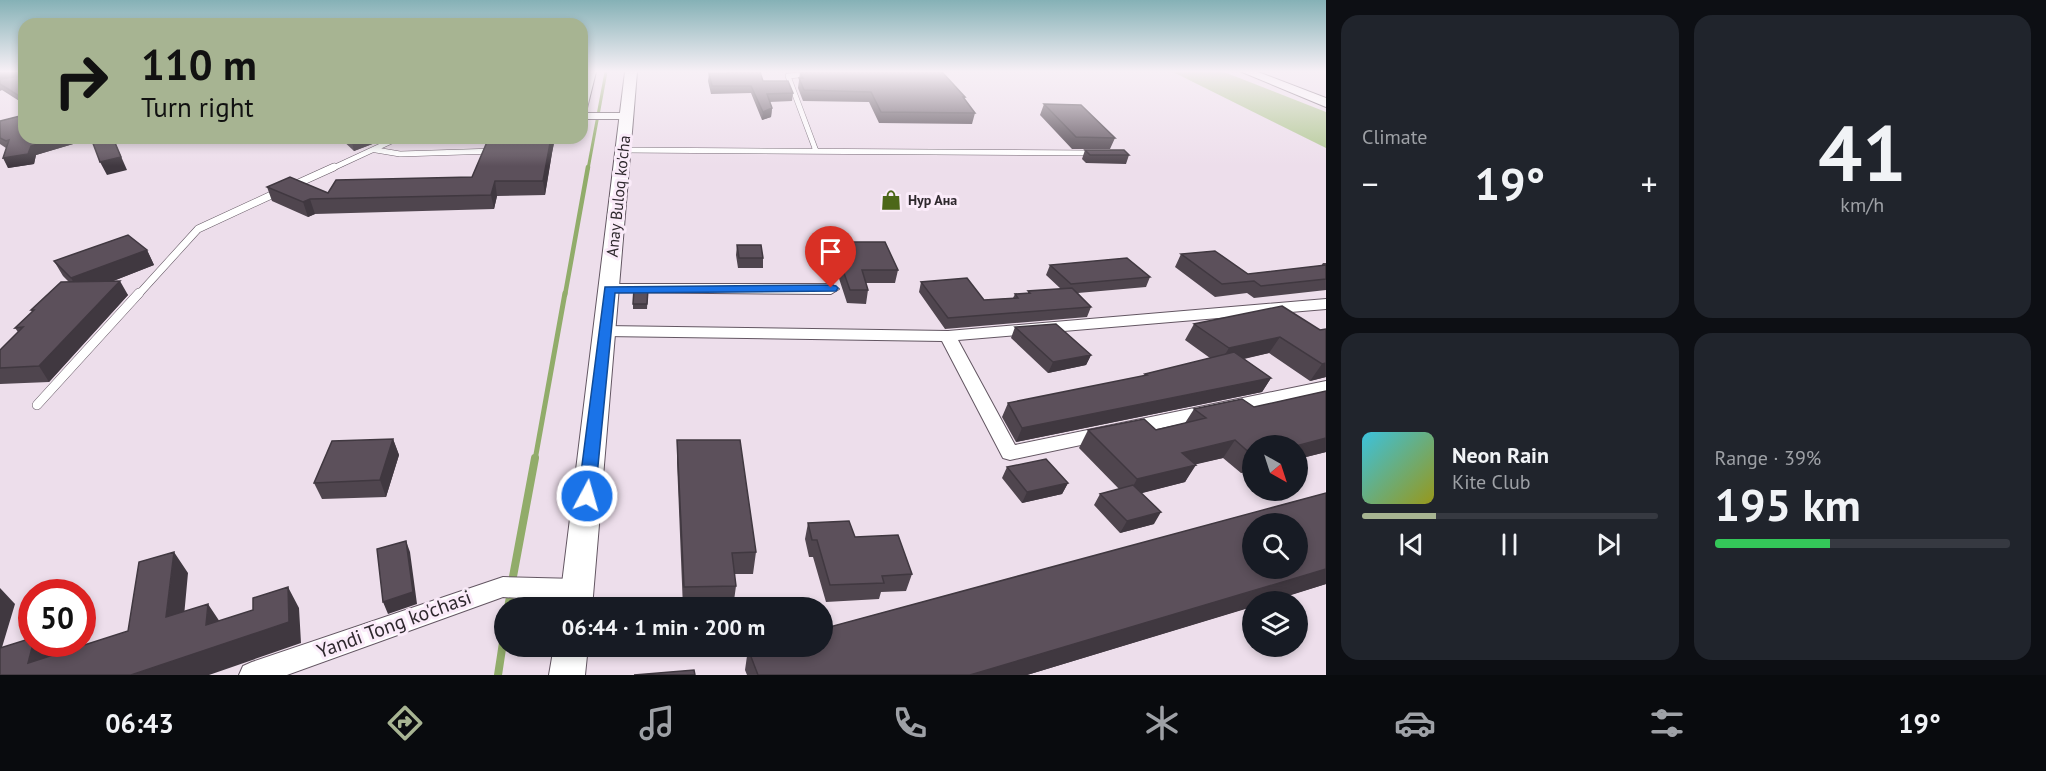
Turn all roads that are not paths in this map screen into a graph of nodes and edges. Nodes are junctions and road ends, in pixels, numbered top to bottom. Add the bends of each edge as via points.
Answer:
1 (622, 104) edge
2 (798, 104) edge
3 (588, 116) edge
4 (618, 116) junction
5 (386, 144) edge
6 (375, 150) junction
7 (505, 150) edge
8 (623, 150) junction
9 (816, 151) junction
10 (1096, 153) edge
11 (831, 288) dead end
12 (609, 289) junction
13 (1326, 304) edge
14 (605, 332) junction
15 (948, 336) junction
16 (1326, 387) edge
17 (37, 405) dead end
18 (571, 597) edge
19 (576, 597) edge
20 (569, 657) edge
21 (252, 675) edge
22 (567, 675) edge

1 - 4 main road, Anay Buloq ko'cha
2 - 9 lane
3 - 4 street
4 - 8 main road, Anay Buloq ko'cha
5 - 6 lane
6 - 7 lane via 400,154
6 - 17 lane via 198,229
8 - 9 lane
8 - 12 main road, Anay Buloq ko'cha
9 - 10 lane
11 - 12 street
12 - 14 main road, Anay Buloq ko'cha
13 - 15 street
14 - 15 street
14 - 19 main road, Anay Buloq ko'cha
15 - 16 street via 1010,453
18 - 21 street, Yandi Tong ko'chasi via 550,588 503,587
20 - 22 main road

